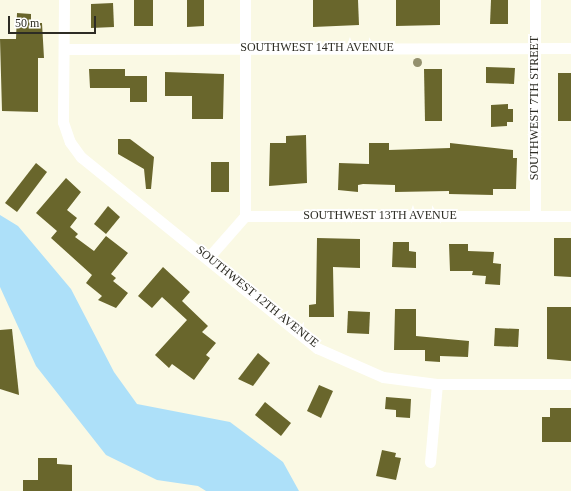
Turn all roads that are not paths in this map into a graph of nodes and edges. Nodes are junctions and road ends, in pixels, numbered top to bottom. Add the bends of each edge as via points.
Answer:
1 (64, 0) edge
2 (245, 0) edge
3 (535, 0) edge
4 (246, 48) junction
5 (535, 48) junction
6 (571, 48) edge
7 (64, 49) junction
8 (245, 216) junction
9 (535, 216) junction
10 (571, 216) edge
11 (209, 257) junction
12 (437, 384) junction
13 (571, 384) edge
14 (430, 462) dead end

1 - 7 street, SOUTHWEST 12TH AVENUE
2 - 4 street
3 - 5 street, SOUTHWEST 7TH STREET
4 - 5 street, SOUTHWEST 14TH AVENUE
4 - 7 street, SOUTHWEST 14TH AVENUE
4 - 8 street
5 - 6 street, SOUTHWEST 14TH AVENUE
5 - 9 street, SOUTHWEST 7TH STREET
7 - 11 street, SOUTHWEST 12TH AVENUE via 63,122 70,142 81,157
8 - 9 street, SOUTHWEST 13TH AVENUE
8 - 11 street
9 - 10 street, SOUTHWEST 13TH AVENUE
11 - 12 street, SOUTHWEST 12TH AVENUE via 317,348 383,377
12 - 13 street, SOUTHWEST 12TH AVENUE
12 - 14 street

